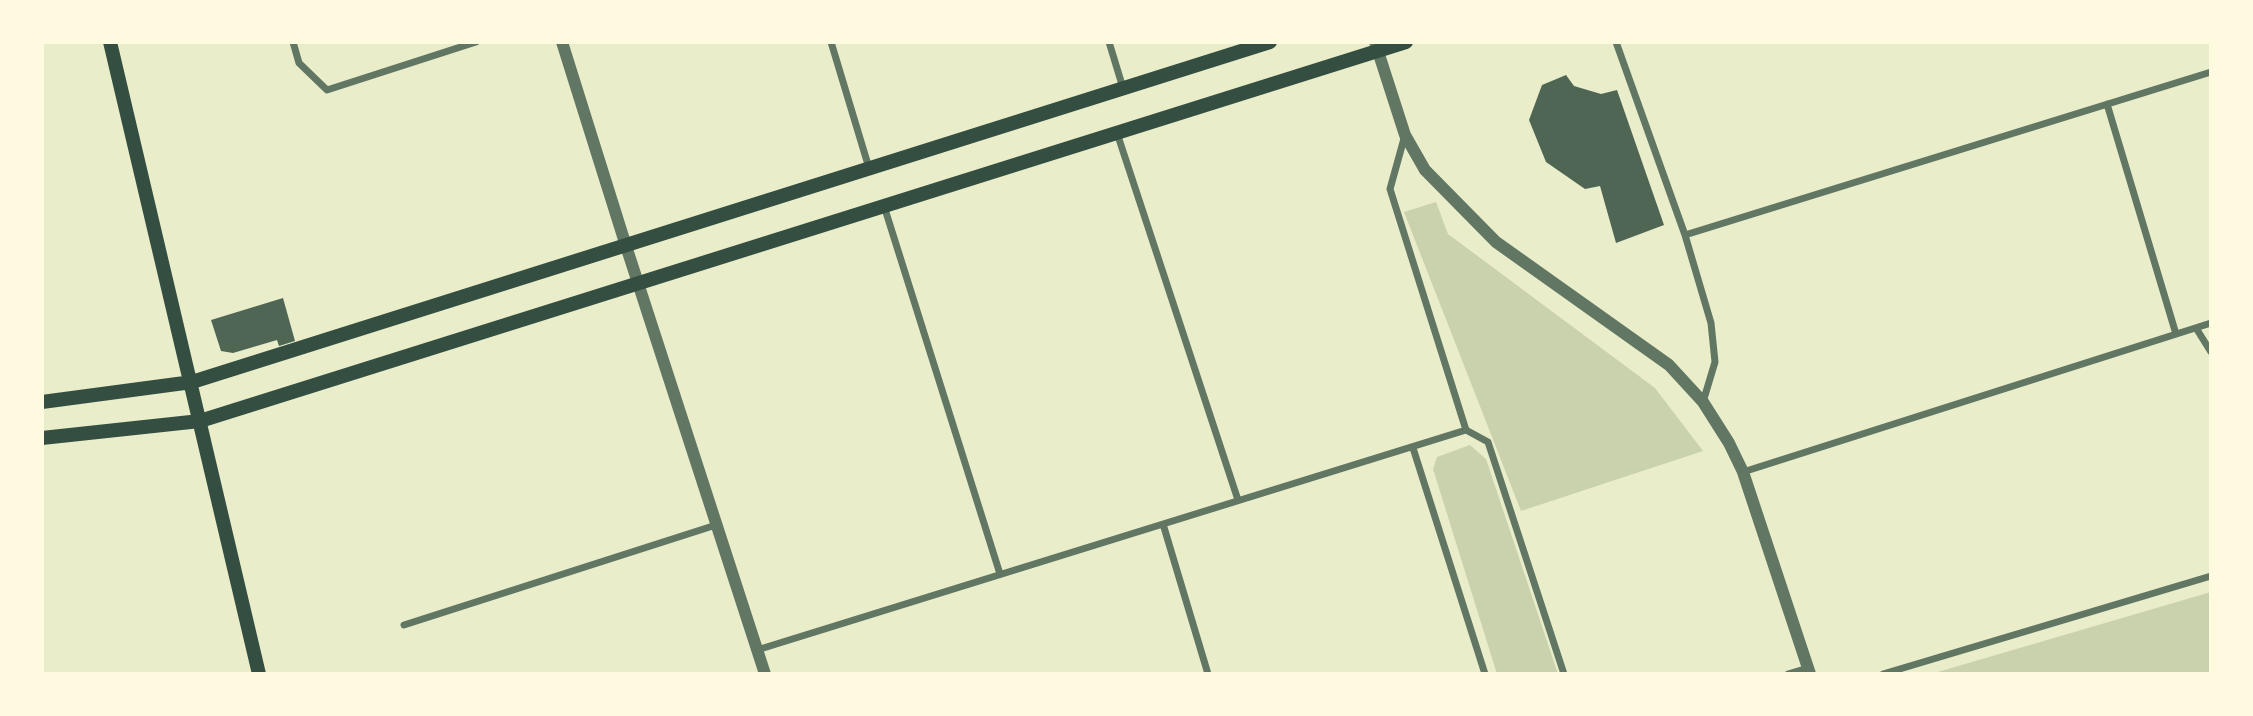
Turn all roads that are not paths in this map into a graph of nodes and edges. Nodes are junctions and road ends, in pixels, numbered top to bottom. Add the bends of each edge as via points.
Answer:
1 (110, 42) edge
2 (293, 42) edge
3 (476, 42) edge
4 (562, 42) edge
5 (831, 42) edge
6 (1110, 42) edge
7 (1270, 42) edge
8 (1406, 42) edge
9 (1616, 42) edge
10 (1377, 46) edge
11 (2211, 72) edge
12 (1123, 88) junction
13 (2107, 104) junction
14 (1117, 133) junction
15 (1405, 135) junction
16 (869, 168) junction
17 (884, 206) junction
18 (1685, 235) junction
19 (626, 246) junction
20 (638, 284) junction
21 (2211, 323) edge
22 (2196, 328) junction
23 (2176, 334) junction
24 (2211, 352) edge
25 (192, 382) junction
26 (42, 402) edge
27 (1703, 402) junction
28 (200, 421) junction
29 (1466, 430) junction
30 (42, 438) edge
31 (1413, 448) junction
32 (1743, 472) junction
33 (1238, 500) junction
34 (1163, 524) junction
35 (716, 525) junction
36 (1000, 574) junction
37 (2211, 576) edge
38 (404, 625) dead end
39 (757, 650) junction
40 (1809, 671) edge
41 (260, 674) edge
42 (765, 674) edge
43 (1208, 674) edge
44 (1485, 674) edge
45 (1564, 674) edge
46 (1788, 674) edge
47 (1883, 674) edge

1 - 25 main road
2 - 3 street via 299,63 327,90
4 - 19 street
5 - 16 street
6 - 12 street
7 - 12 main road
8 - 10 main road
9 - 18 street
10 - 14 main road
10 - 15 street
11 - 13 street
12 - 16 main road
13 - 18 street
13 - 23 street
14 - 17 main road
14 - 33 street
15 - 27 street via 1425,170 1496,242 1669,365
15 - 29 street via 1390,189
16 - 19 main road
17 - 20 main road
17 - 36 street
18 - 27 street via 1711,323 1715,362
19 - 20 street
19 - 25 main road
20 - 28 main road
20 - 35 street
21 - 22 street
22 - 23 street
22 - 24 street
23 - 32 street
25 - 26 main road
25 - 28 main road
27 - 32 street
28 - 30 main road
28 - 41 main road
29 - 31 street
29 - 45 street via 1488,442
31 - 33 street
31 - 44 street
32 - 40 street
33 - 34 street
34 - 36 street
34 - 43 street
35 - 38 street
35 - 39 street
36 - 39 street
37 - 47 street
39 - 42 street
40 - 46 street

